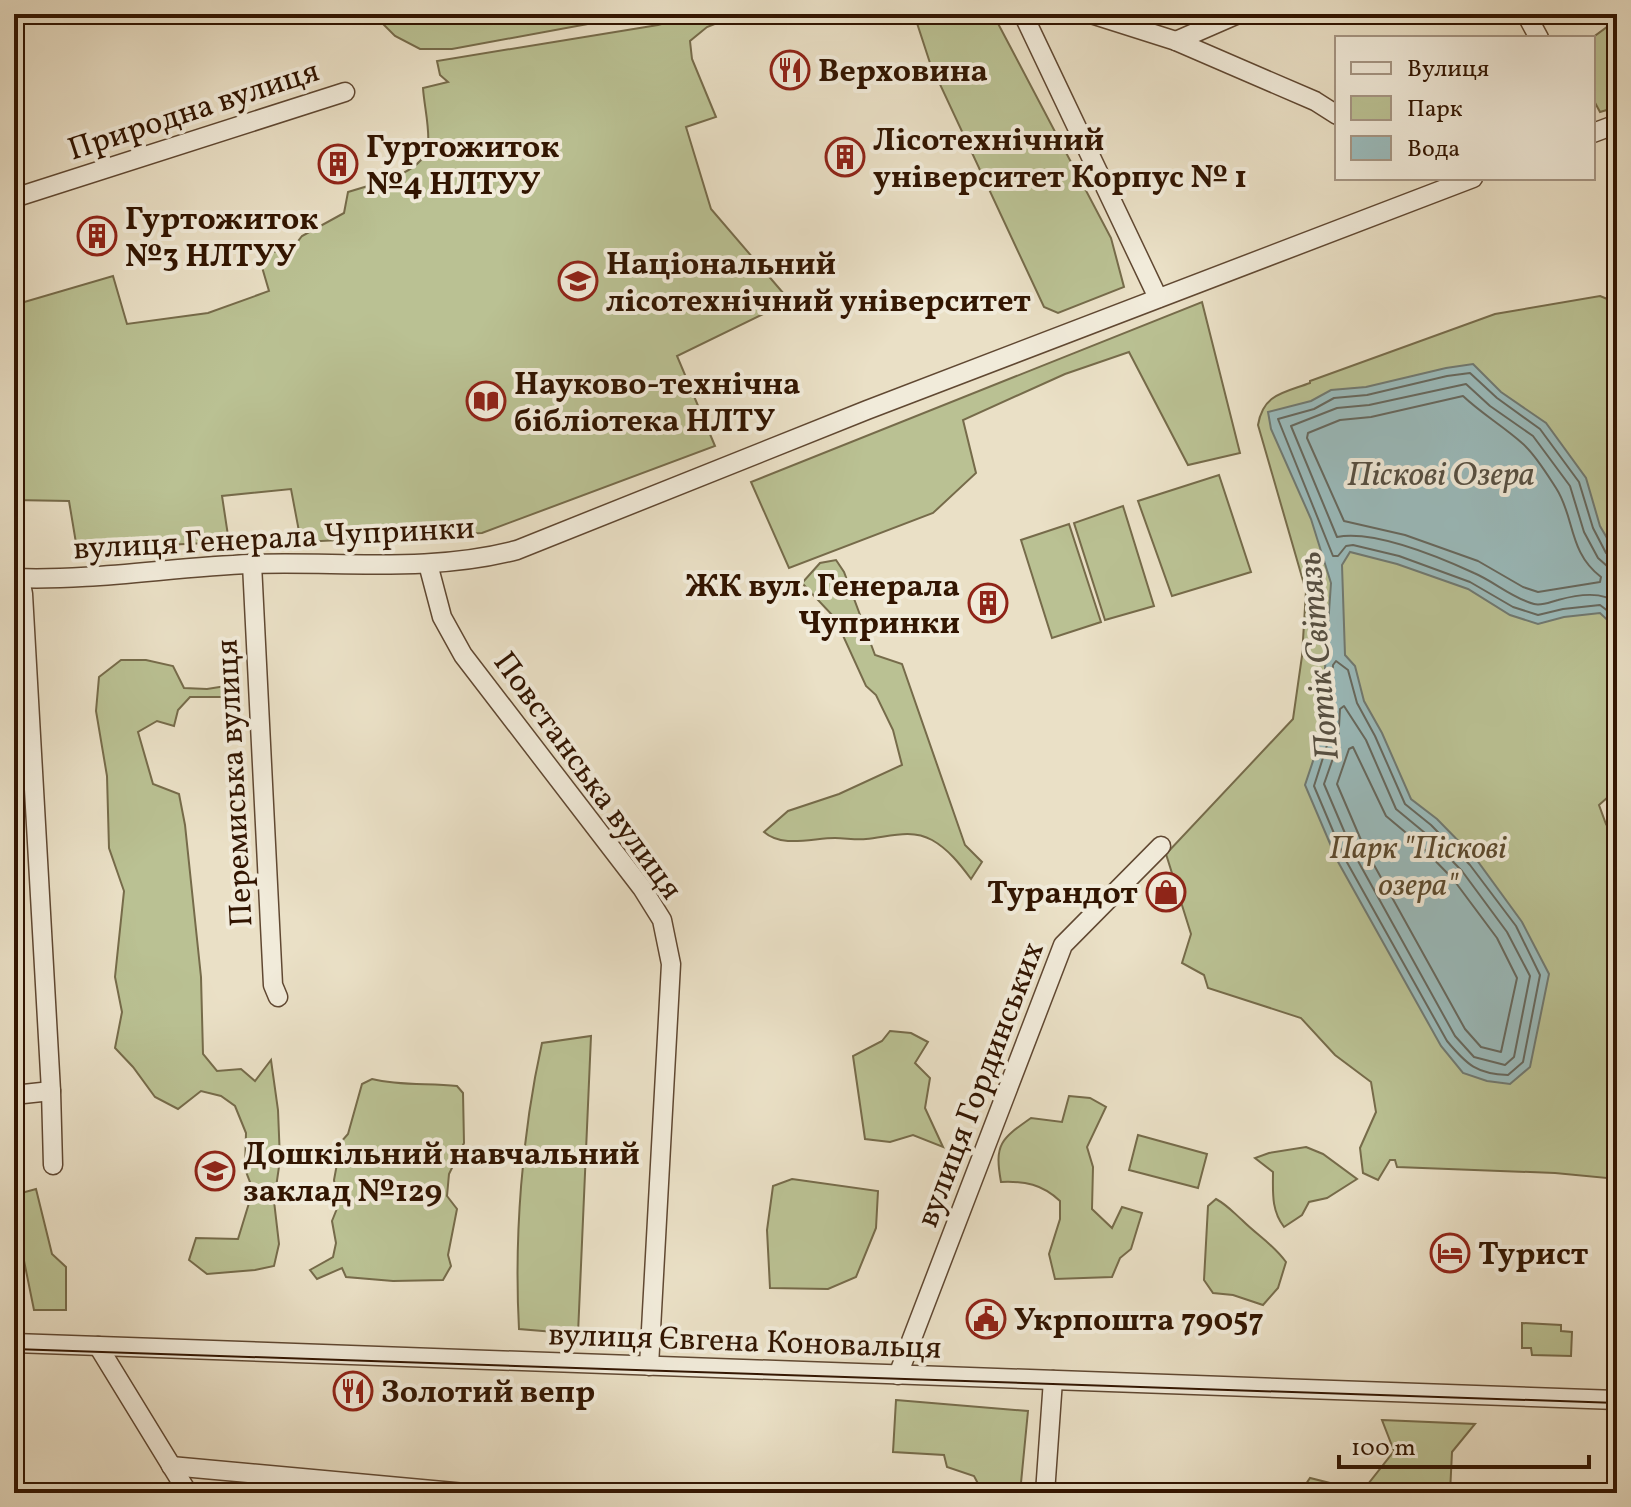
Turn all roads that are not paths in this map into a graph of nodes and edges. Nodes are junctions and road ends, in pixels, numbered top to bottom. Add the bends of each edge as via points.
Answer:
1 (1023, 14) edge
2 (1091, 14) edge
3 (1238, 14) edge
4 (1526, 14) edge
5 (1538, 36) edge
6 (1176, 41) junction
7 (345, 92) dead end
8 (1335, 114) edge
9 (1617, 124) edge
10 (1595, 131) edge
11 (1468, 180) edge
12 (14, 198) edge
13 (1158, 298) junction
14 (252, 564) junction
15 (428, 564) junction
16 (16, 577) edge
17 (1161, 846) dead end
18 (278, 997) dead end
19 (51, 1091) junction
20 (14, 1095) edge
21 (53, 1165) dead end
22 (14, 1343) edge
23 (98, 1346) junction
24 (649, 1366) junction
25 (898, 1375) junction
26 (1053, 1380) junction
27 (1617, 1400) edge
28 (171, 1466) junction
29 (188, 1493) edge
30 (465, 1493) edge
31 (1045, 1493) edge

1 - 13 street
2 - 6 street
3 - 6 street
4 - 5 street
6 - 8 street
7 - 12 street, Природна вулиця
9 - 10 street
11 - 13 street, вулиця Генерала Чупринки
13 - 15 street, вулиця Генерала Чупринки via 517,550
14 - 15 street, вулиця Генерала Чупринки
14 - 16 street, вулиця Генерала Чупринки
14 - 18 street, Перемиська вулиця via 273,985
15 - 24 street, Повстанська вулиця via 442,617 463,655 662,920 671,964
16 - 19 street via 23,594
17 - 25 street, вулиця Гординських via 1063,945
19 - 20 street
19 - 21 street
22 - 23 street, вулиця Євгена Коновальця
23 - 24 street, вулиця Євгена Коновальця
23 - 28 street
24 - 25 street, вулиця Євгена Коновальця
25 - 26 street, вулиця Євгена Коновальця
26 - 27 street, вулиця Євгена Коновальця
26 - 31 street
28 - 29 street
28 - 30 street

